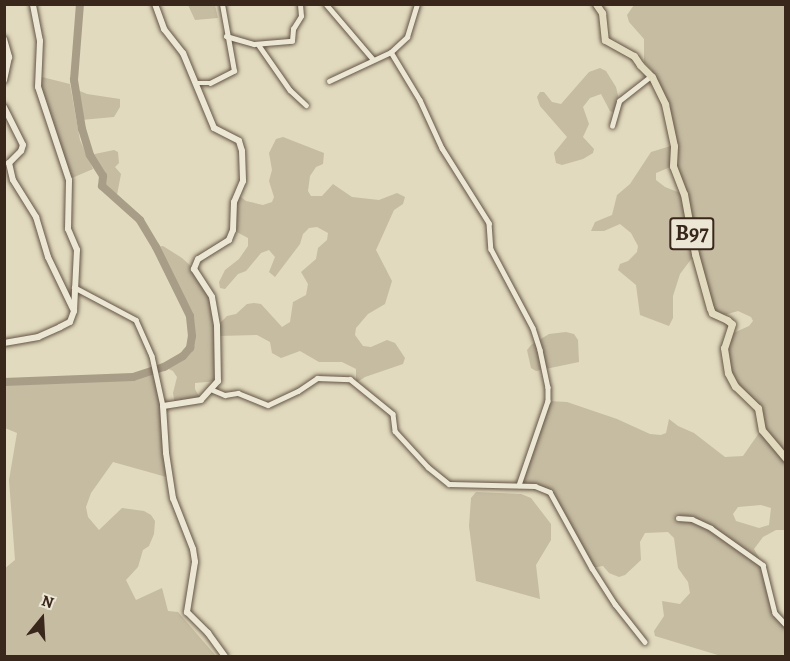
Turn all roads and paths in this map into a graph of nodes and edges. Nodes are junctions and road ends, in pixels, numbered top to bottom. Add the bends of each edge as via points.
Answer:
1 (33, 4) edge
2 (155, 4) edge
3 (222, 4) edge
4 (300, 4) edge
5 (326, 4) edge
6 (417, 4) edge
7 (596, 4) edge
8 (226, 36) junction
9 (4, 39) edge
10 (258, 44) junction
11 (391, 52) junction
12 (373, 59) junction
13 (651, 76) junction
14 (4, 80) edge
15 (329, 81) dead end
16 (196, 83) junction
17 (306, 105) dead end
18 (4, 106) edge
19 (612, 126) dead end
20 (74, 287) junction
21 (74, 311) junction
22 (4, 343) edge
23 (213, 390) junction
24 (163, 406) junction
25 (786, 459) edge
26 (519, 485) junction
27 (678, 518) dead end
28 (786, 625) edge
29 (645, 642) dead end
30 (225, 657) edge

1 - 20 street via 40,41 38,87 69,180 68,229 77,250
2 - 16 street via 164,29 183,53
3 - 8 street
4 - 10 street via 301,16 293,29 292,41
5 - 12 street
6 - 11 street via 407,37
7 - 13 main road, B97 via 602,13 605,40 634,56
8 - 10 street
8 - 16 street via 234,71 210,83
9 - 14 street via 9,57
10 - 17 street via 290,90
11 - 12 street
11 - 26 street via 420,100 442,148 489,223 491,249 533,328 540,350 548,401
12 - 15 street
13 - 19 street via 619,101
13 - 25 main road, B97 via 670,119 673,166 684,194 710,308 732,324 724,348 728,373 735,386 758,408 762,430
16 - 23 street via 214,128 240,143 243,174 229,240 198,259 194,269 212,297 217,326 220,375
18 - 21 street via 23,145 9,163 13,180 36,217 48,257
20 - 21 street
20 - 24 street via 136,320 152,356
21 - 22 street via 70,322 60,327 38,337
23 - 24 street via 201,400
23 - 26 street via 225,395 238,393 267,405 317,378 350,379 393,414 394,431 449,484
24 - 30 street via 165,453 173,498 195,562 187,612
26 - 29 street via 550,492 592,568
27 - 28 street via 692,519 711,528 763,565 775,613

